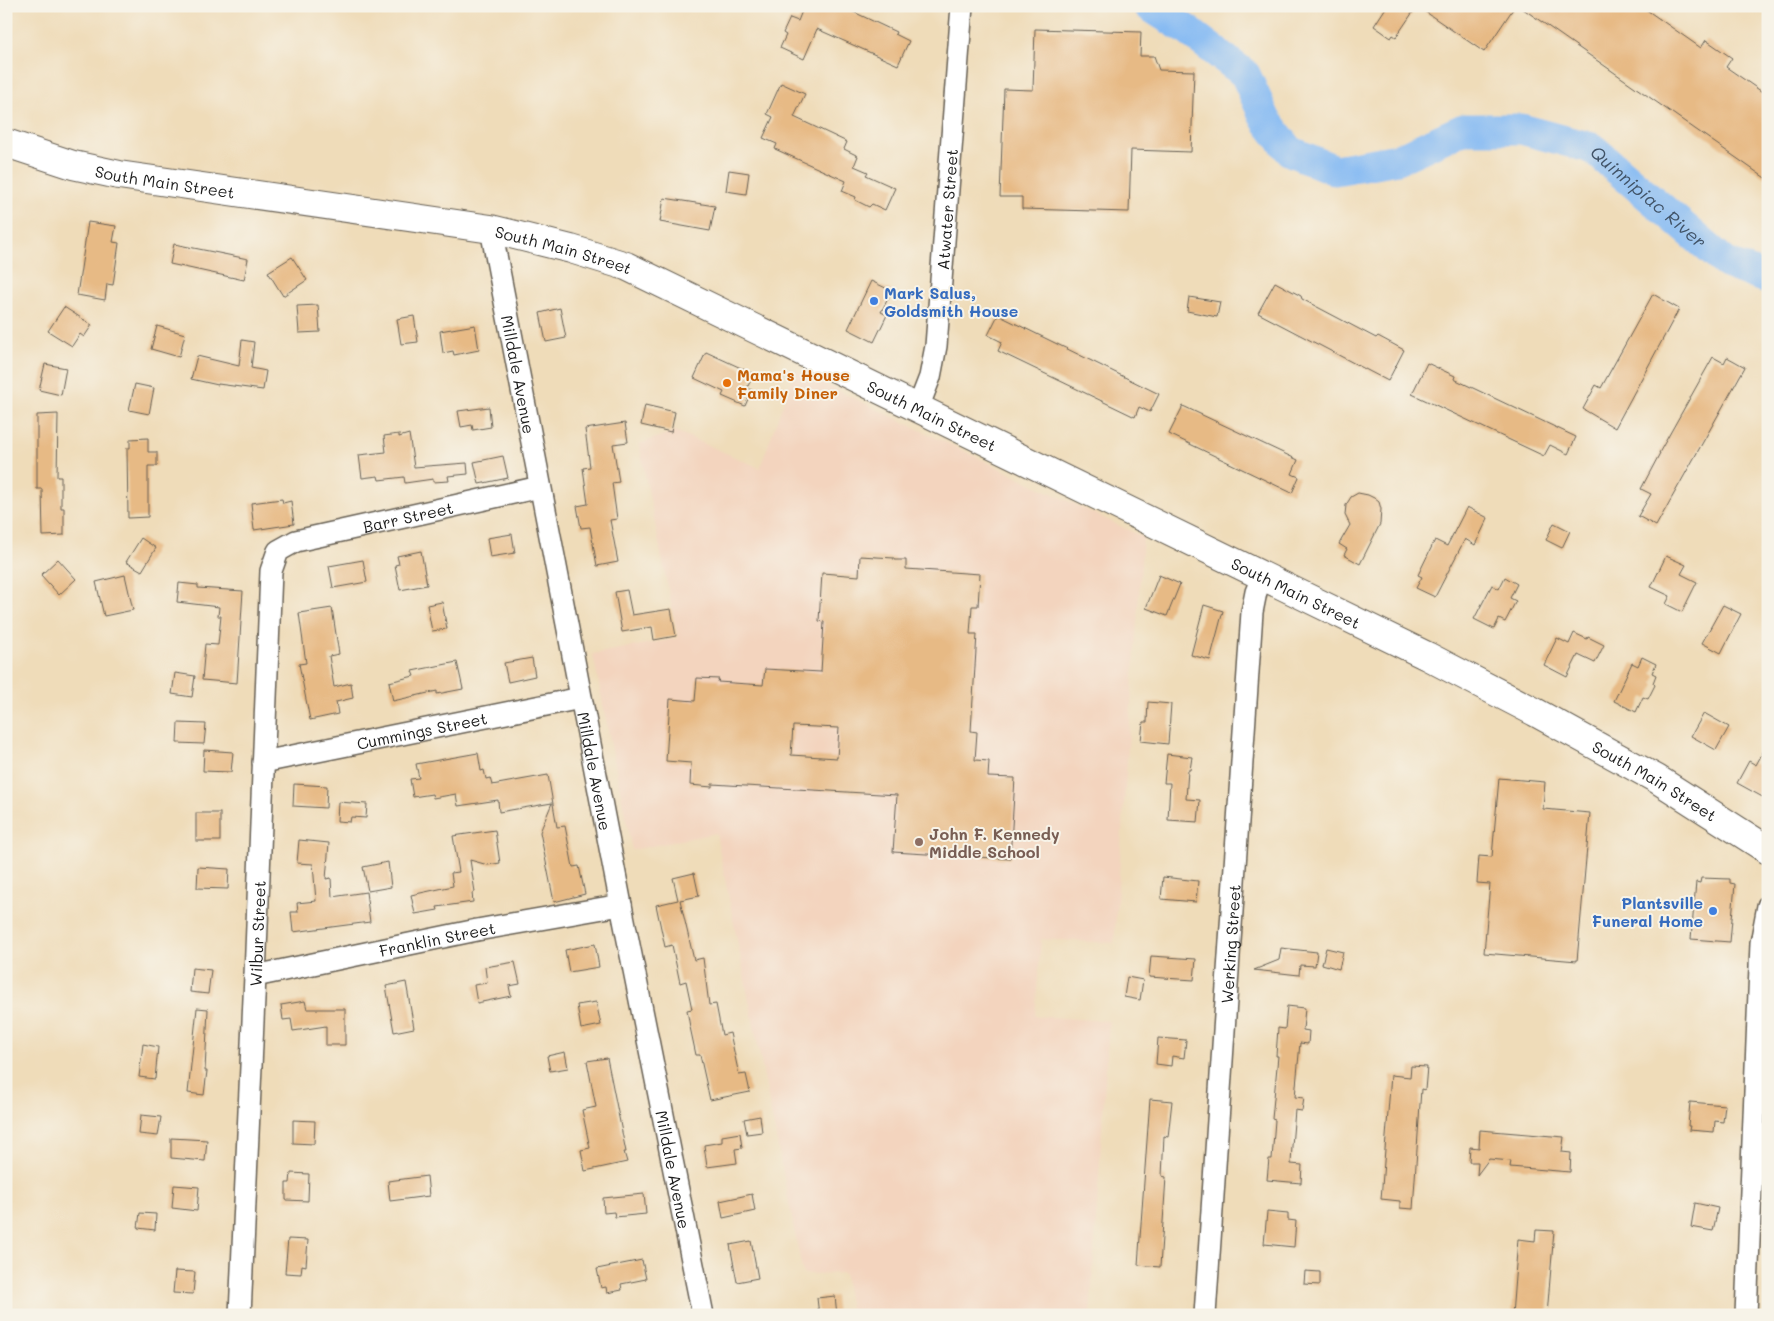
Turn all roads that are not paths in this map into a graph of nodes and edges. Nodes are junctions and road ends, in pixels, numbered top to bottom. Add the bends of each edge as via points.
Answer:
1 (962, 6) edge
2 (6, 143) edge
3 (490, 229) junction
4 (918, 408) junction
5 (540, 487) junction
6 (278, 551) joint
7 (1263, 575) junction
8 (581, 698) junction
9 (263, 762) junction
10 (1768, 850) edge
11 (621, 905) junction
12 (1768, 906) edge
13 (256, 976) junction
14 (240, 1315) edge
15 (703, 1315) edge
16 (1205, 1315) edge
17 (1746, 1315) edge

1 - 4 street, Atwater Street via 936,346 930,377
2 - 3 highway, South Main Street via 73,165 119,175
3 - 4 highway, South Main Street via 626,266
3 - 5 street, Milldale Avenue
4 - 7 highway, South Main Street
5 - 6 street, Barr Street via 296,541
5 - 8 street, Milldale Avenue
6 - 9 street, Wilbur Street via 271,571
7 - 10 highway, South Main Street via 1535,712 1657,779
7 - 16 street, Werking Street via 1252,612
8 - 9 street, Cummings Street
8 - 11 street, Milldale Avenue
9 - 13 street, Wilbur Street
11 - 13 street, Franklin Street via 477,930
11 - 15 street, Milldale Avenue
12 - 17 street via 1761,943
13 - 14 street, Wilbur Street

